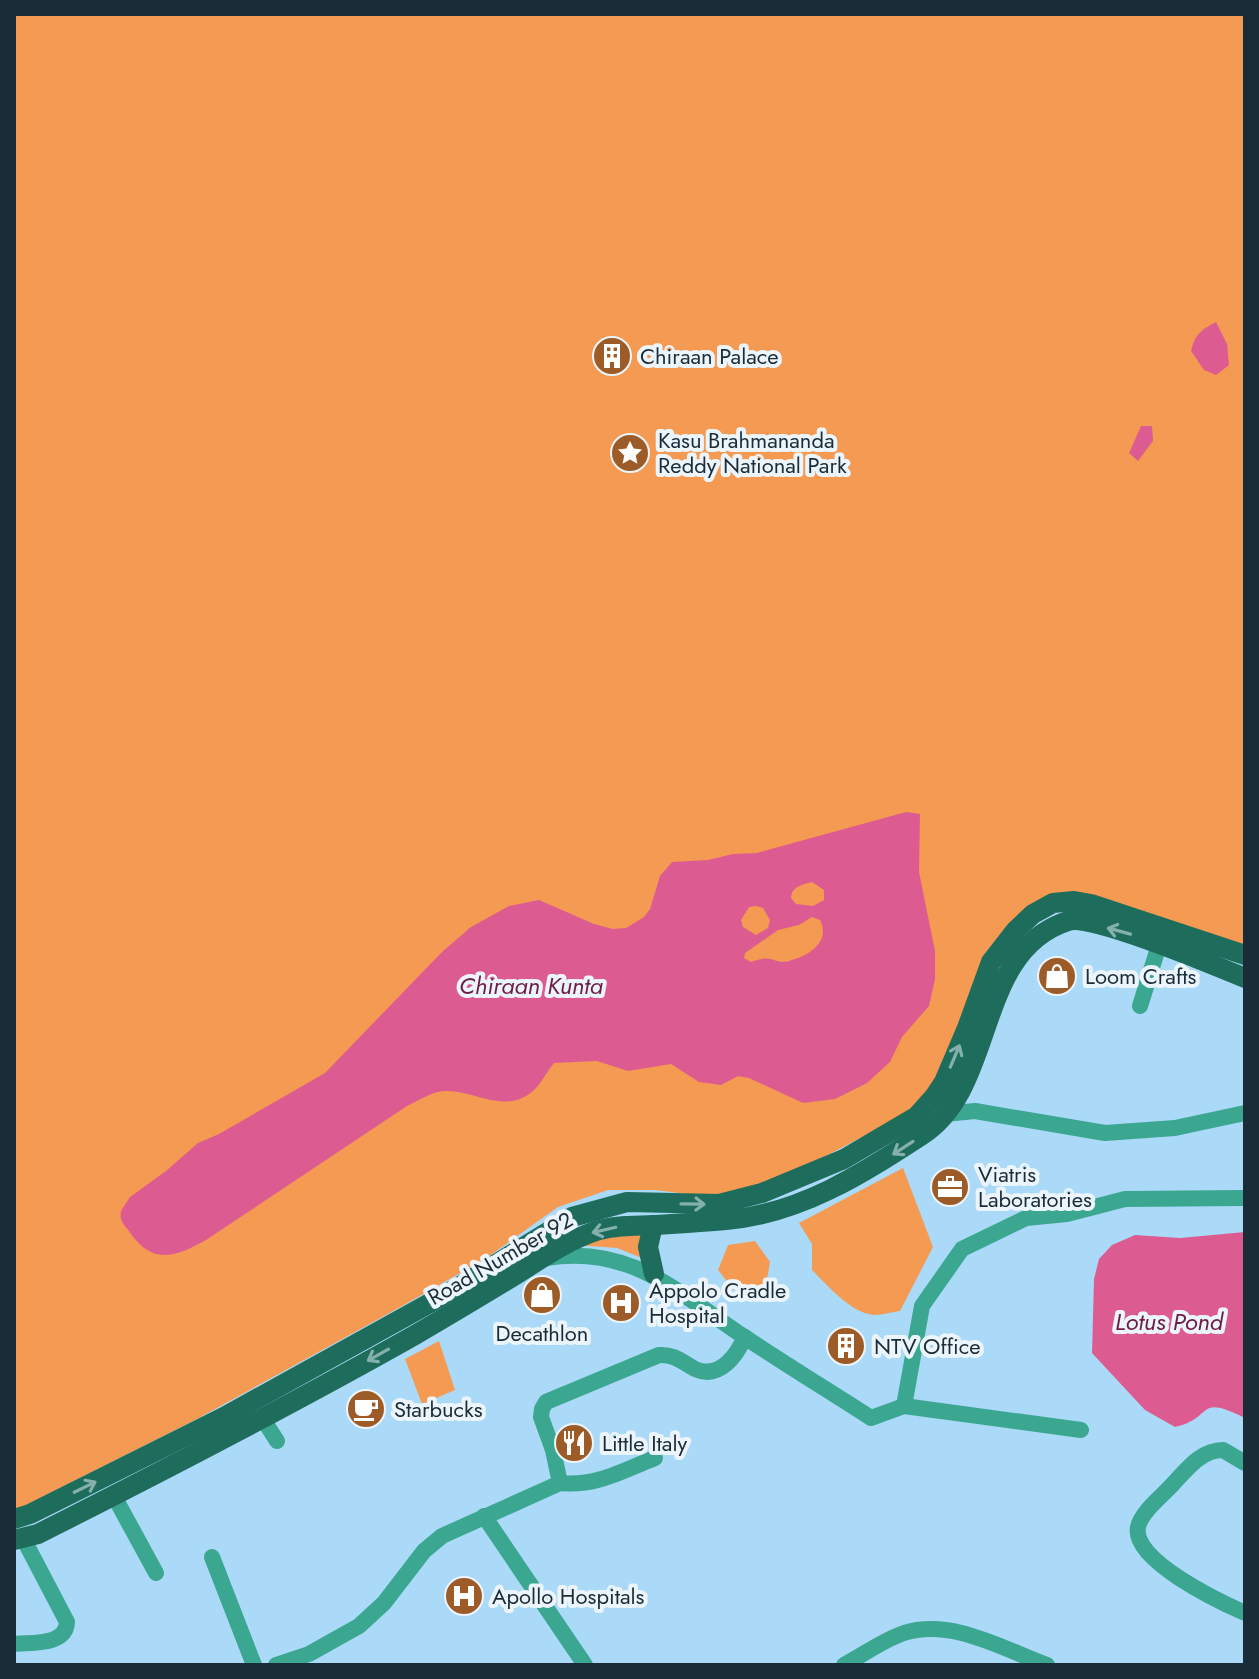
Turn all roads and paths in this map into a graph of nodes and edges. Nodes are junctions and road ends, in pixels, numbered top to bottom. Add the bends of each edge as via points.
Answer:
1 (1159, 945) junction
2 (1245, 955) edge
3 (1245, 978) edge
4 (1140, 1006) dead end
5 (965, 1085) junction
6 (975, 1111) junction
7 (1245, 1113) edge
8 (945, 1114) junction
9 (1245, 1198) edge
10 (653, 1225) junction
11 (541, 1259) junction
12 (654, 1274) junction
13 (745, 1337) junction
14 (904, 1406) junction
15 (263, 1419) junction
16 (233, 1424) junction
17 (1081, 1430) dead end
18 (277, 1441) dead end
19 (655, 1458) dead end
20 (1245, 1463) edge
21 (560, 1483) junction
22 (114, 1496) junction
23 (484, 1516) junction
24 (17, 1532) edge
25 (212, 1557) dead end
26 (156, 1573) dead end
27 (1245, 1613) edge
28 (14, 1644) edge
29 (1022, 1661) edge
30 (254, 1665) edge
31 (276, 1665) edge
32 (585, 1665) edge
33 (844, 1665) edge
34 (1047, 1665) edge

1 - 3 main road, Road Number 92
1 - 4 street
1 -> 5 main road, Road Number 92 via 1072,919 1046,931 1021,954 1000,989
16 -> 2 main road, Road Number 92 via 572,1217 627,1202 719,1204 762,1193 844,1159 917,1116 944,1082 991,962 1016,930 1053,903 1091,904
5 - 6 street
5 - 8 main road, Road Number 92
6 - 7 street via 1105,1133 1175,1128
6 - 8 street
8 -> 10 main road, Road Number 92 via 930,1131 835,1189 764,1214
9 - 14 street via 1125,1199 1026,1218 962,1249 922,1306
10 -> 11 main road, Road Number 92 via 599,1230
10 - 12 main road via 648,1247
11 - 12 street via 597,1257
11 -> 15 main road, Road Number 92
12 - 13 street
13 - 14 street via 871,1418
13 - 21 street via 737,1353 715,1371 659,1355 546,1402 541,1417
14 - 17 street
15 - 16 main road, Road Number 92
15 - 18 street
16 - 22 main road, Road Number 92
24 -> 16 main road, Road Number 92 via 30,1514
19 - 21 street via 580,1486
20 - 27 street via 1223,1450 1195,1461 1141,1519 1137,1535 1174,1575
21 - 23 street
22 - 24 main road, Road Number 92 via 38,1534
22 - 26 street
23 - 31 street via 424,1551 359,1626 309,1654
23 - 32 street
24 - 28 street via 67,1628 57,1639
25 - 30 street
29 - 33 street via 961,1633 923,1629 902,1634
29 - 34 street

